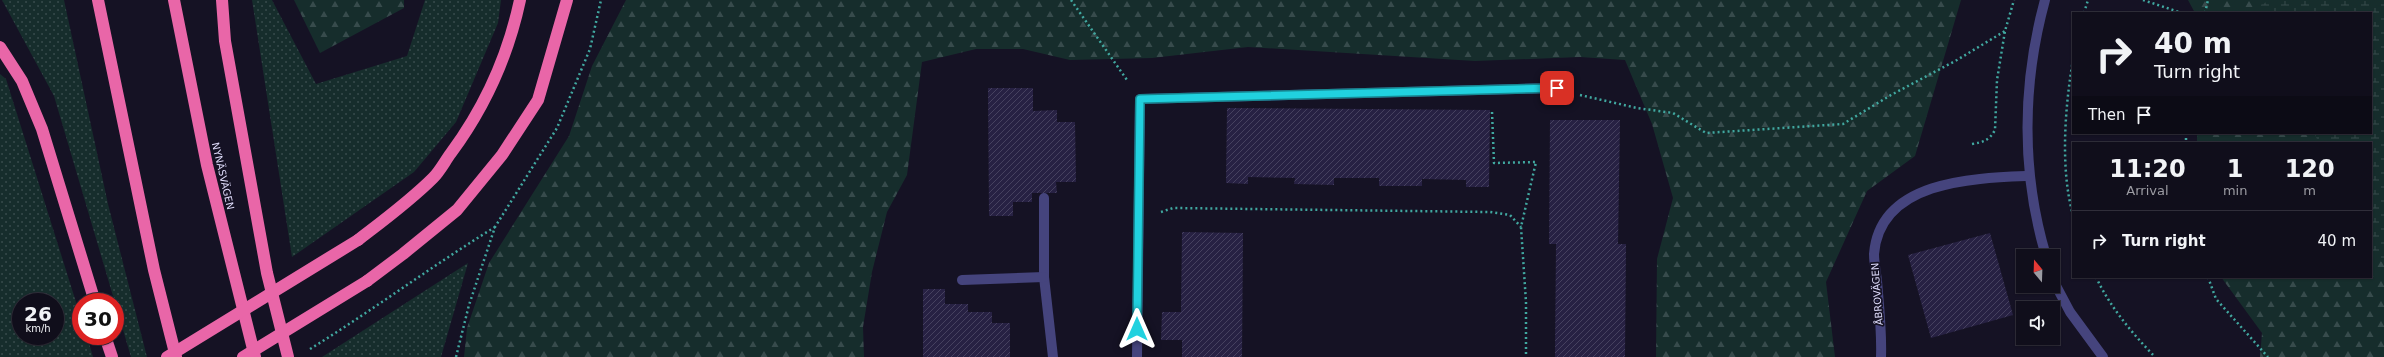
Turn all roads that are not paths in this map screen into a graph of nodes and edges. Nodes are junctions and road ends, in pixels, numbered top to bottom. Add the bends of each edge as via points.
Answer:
1 (98, 0) edge
2 (174, 0) edge
3 (222, 0) edge
4 (520, 0) edge
5 (567, 0) edge
6 (2045, 0) edge
7 (0, 47) edge
8 (1557, 88) road end
9 (2029, 176) junction
10 (1044, 198) dead end
11 (2045, 249) edge
12 (1044, 277) junction
13 (962, 280) dead end
14 (92, 293) edge
15 (2060, 293) edge
16 (109, 345) edge
17 (112, 357) edge
18 (167, 357) edge
19 (176, 357) edge
20 (243, 357) edge
21 (255, 357) edge
22 (288, 357) edge
23 (1053, 357) edge
24 (1137, 357) edge
25 (1882, 357) edge
26 (2103, 357) edge

1 - 19 highway via 154,270
2 - 21 highway, NYNÄSVÄGEN via 207,165
3 - 22 highway via 225,41 267,273
4 - 18 highway, bridge via 514,28 498,72 471,126 434,177 395,212 358,240
5 - 20 highway, bridge via 538,100 502,155 457,210 367,281
6 - 9 street via 2035,37 2027,105
7 - 14 highway via 22,81 42,129
8 - 24 street via 1140,99
9 - 11 street
9 - 25 street, ÅBROVÄGEN via 1976,178 1944,184 1915,195 1895,210 1879,232 1874,254
10 - 12 street
12 - 13 street
12 - 23 street
15 - 26 street via 2070,312
16 - 17 highway

